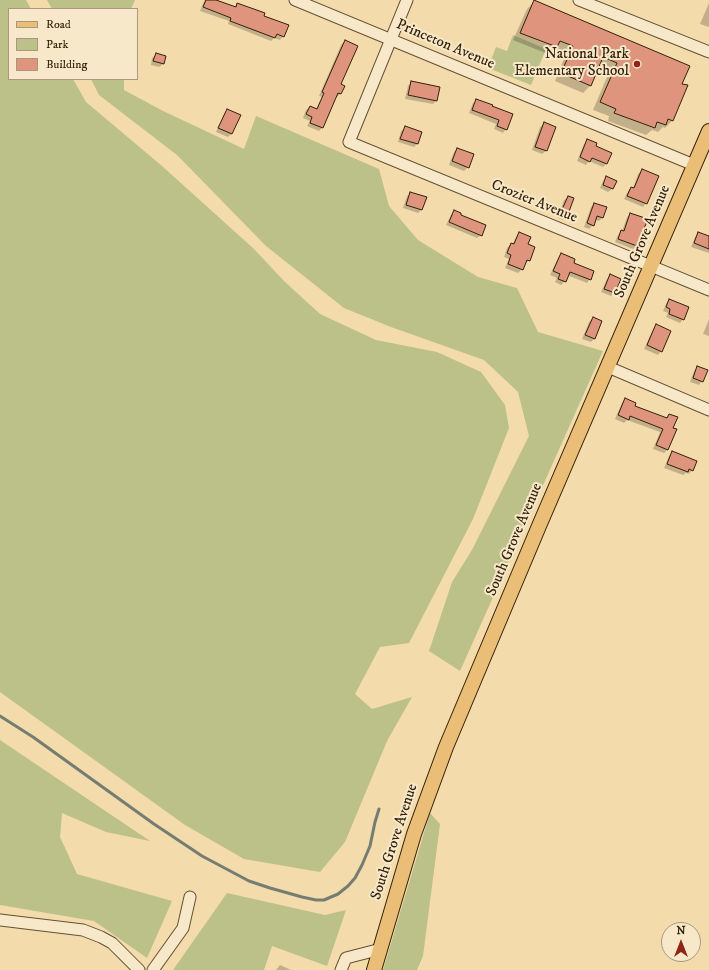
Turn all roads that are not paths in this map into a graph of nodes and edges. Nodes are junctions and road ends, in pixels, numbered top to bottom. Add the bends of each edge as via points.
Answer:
1 (295, 0) edge
2 (407, 0) edge
3 (579, 0) edge
4 (391, 39) junction
5 (709, 52) edge
6 (709, 131) edge
7 (694, 165) junction
8 (651, 266) junction
9 (709, 290) edge
10 (608, 367) junction
11 (709, 410) edge
12 (190, 897) dead end
13 (0, 920) edge
14 (381, 949) junction
15 (139, 970) edge
16 (153, 970) edge
17 (342, 970) edge
18 (374, 970) edge

1 - 4 street, Princeton Avenue
2 - 4 street
3 - 5 street
4 - 7 street, Princeton Avenue
4 - 8 street, Crozier Avenue via 349,142
6 - 7 main road, South Grove Avenue
7 - 8 main road, South Grove Avenue
8 - 9 street, Crozier Avenue
8 - 10 main road, South Grove Avenue
10 - 11 street
10 - 14 main road, South Grove Avenue via 446,747 414,834
12 - 16 street via 183,928
13 - 15 street via 83,930 112,943
14 - 17 street via 346,958
14 - 18 main road, South Grove Avenue

